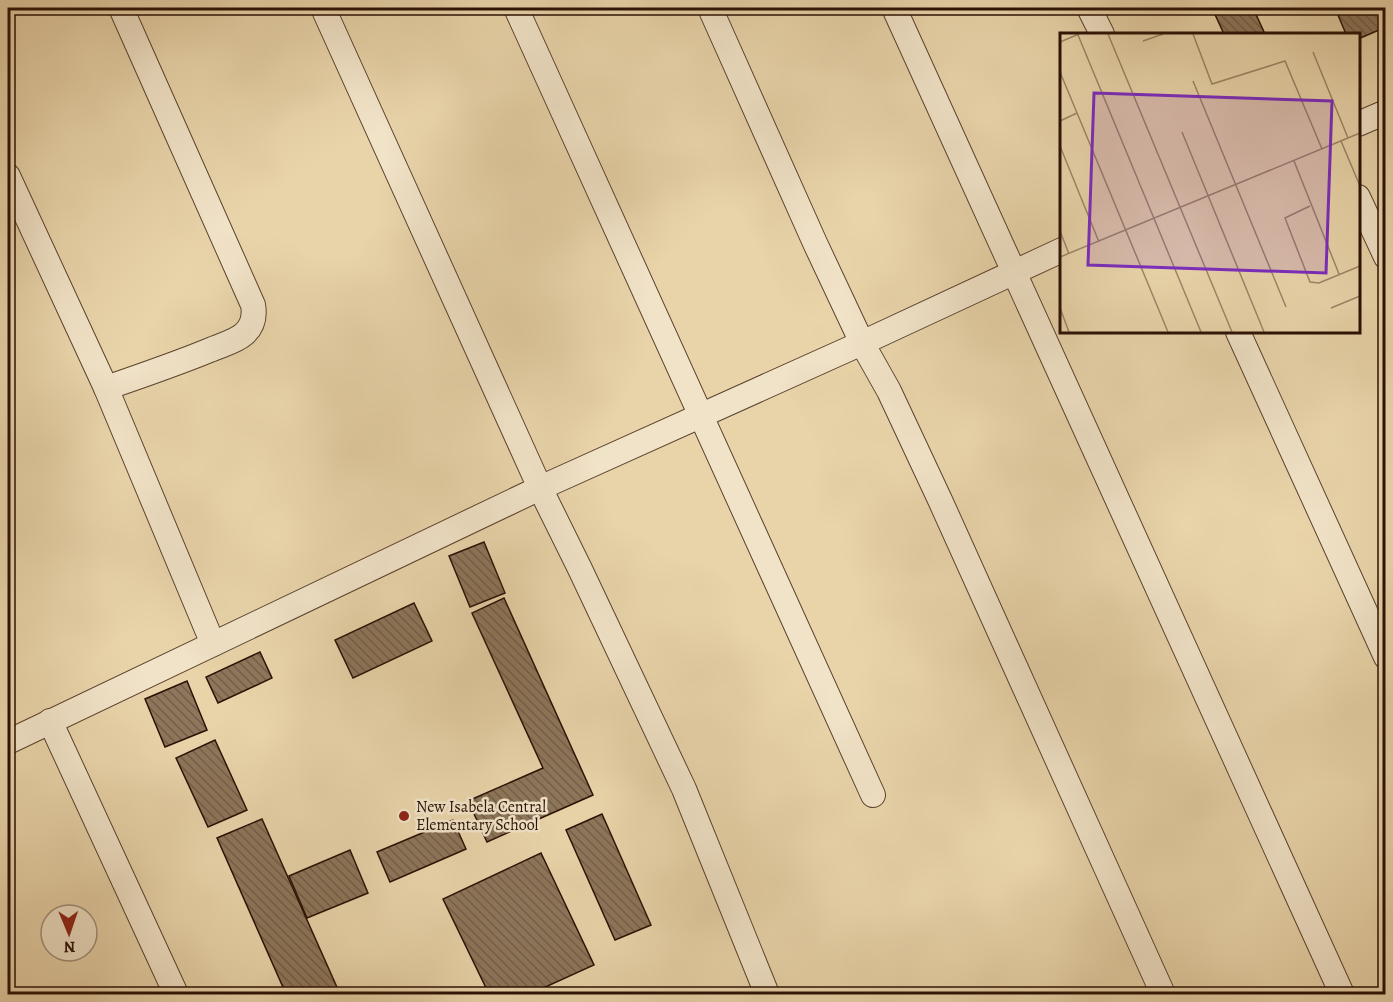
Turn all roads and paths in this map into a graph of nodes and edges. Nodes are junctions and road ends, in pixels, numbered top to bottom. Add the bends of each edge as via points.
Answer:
1 (121, 8) edge
2 (323, 8) edge
3 (516, 8) edge
4 (710, 8) edge
5 (894, 8) edge
6 (1089, 8) edge
7 (1102, 33) edge
8 (1386, 112) edge
9 (1360, 124) edge
10 (8, 176) edge
11 (1360, 199) edge
12 (1060, 251) edge
13 (1386, 257) edge
14 (1015, 271) junction
15 (1238, 333) edge
16 (862, 343) junction
17 (106, 388) junction
18 (700, 415) junction
19 (540, 488) junction
20 (213, 644) junction
21 (1386, 657) edge
22 (50, 721) junction
23 (8, 742) edge
24 (873, 795) dead end
25 (176, 994) edge
26 (767, 994) edge
27 (1163, 994) edge
28 (1342, 994) edge

1 - 17 street via 254,313 252,324 228,343
2 - 19 street
3 - 18 street
4 - 16 street
5 - 14 street
6 - 7 street
8 - 9 street
10 - 17 street
11 - 13 street
12 - 14 street
14 - 16 street
14 - 28 street
15 - 21 street
16 - 18 street
16 - 27 street via 940,500
17 - 20 street
18 - 19 street
18 - 24 street
19 - 20 street
19 - 26 street via 684,789
20 - 22 street
22 - 23 street
22 - 25 street

